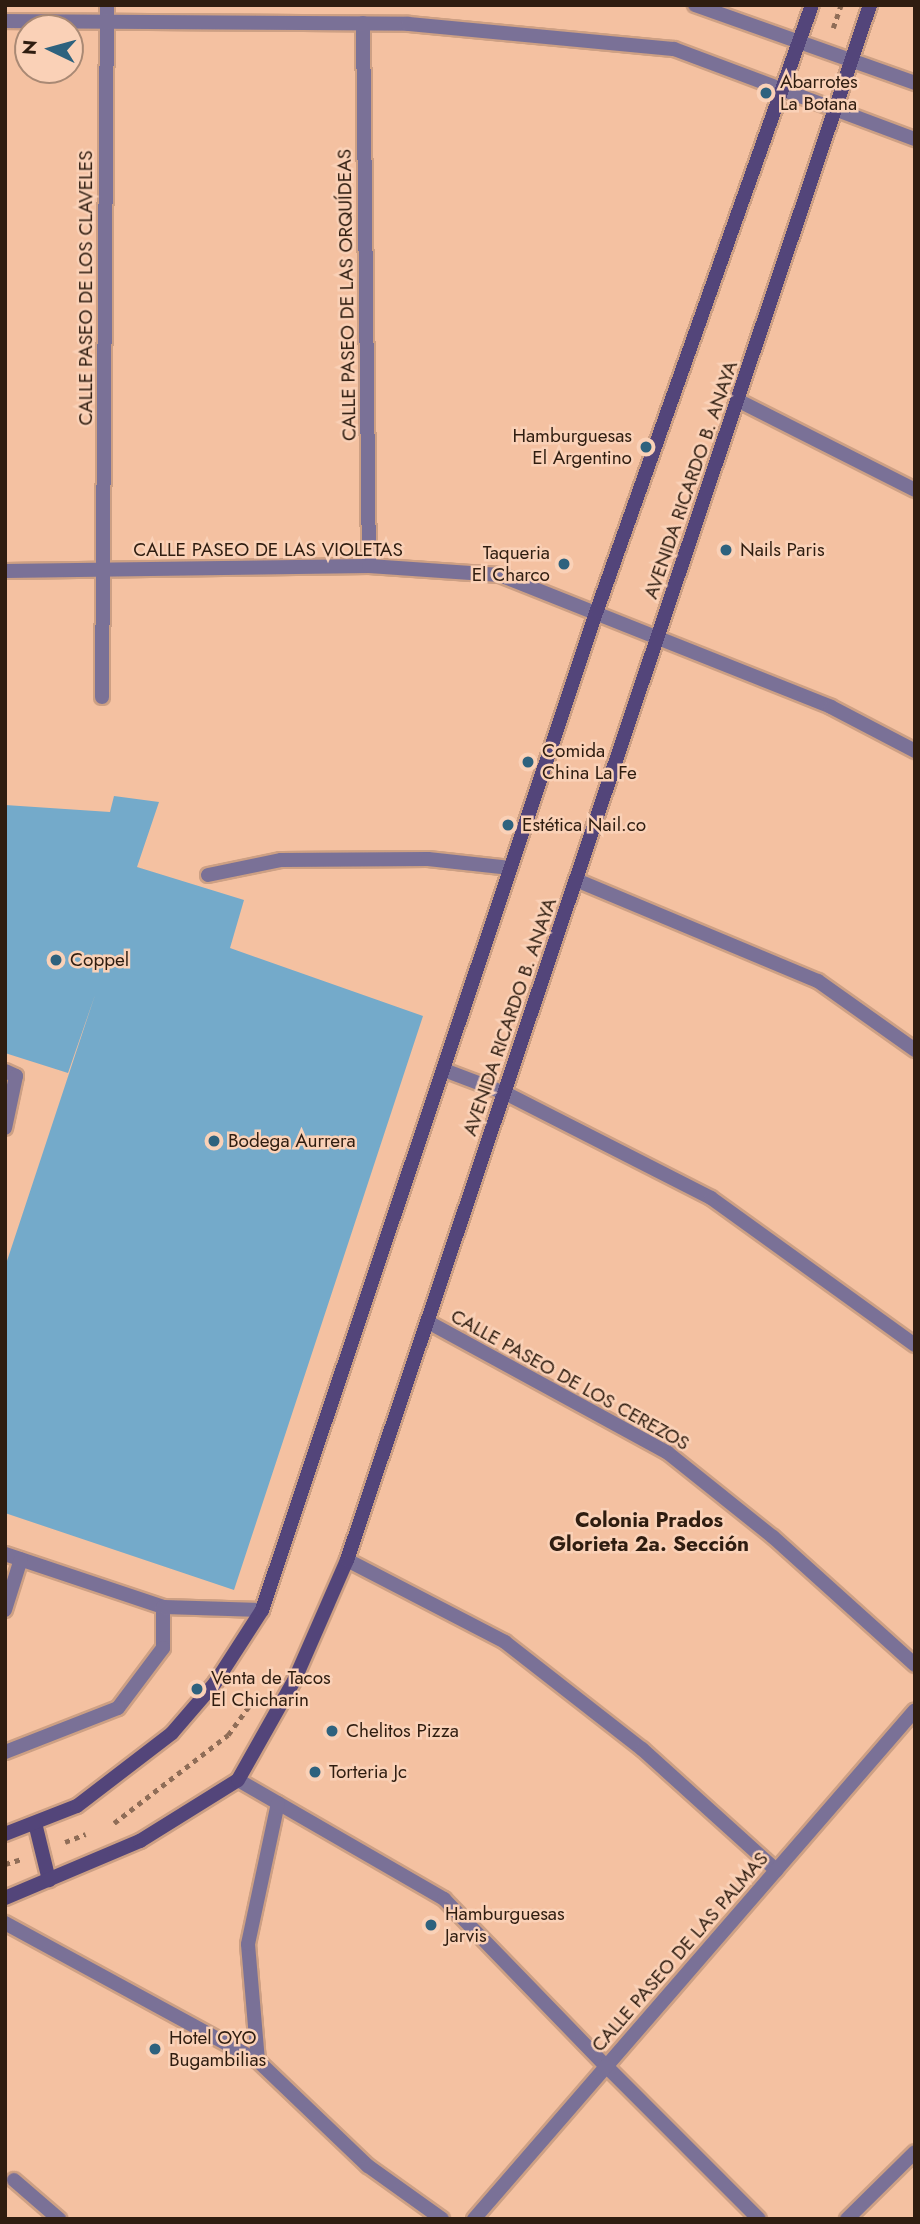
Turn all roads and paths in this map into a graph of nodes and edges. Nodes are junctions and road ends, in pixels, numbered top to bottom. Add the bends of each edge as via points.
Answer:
1 (107, 5) edge
2 (695, 5) edge
3 (812, 5) edge
4 (870, 5) edge
5 (5, 21) edge
6 (107, 22) junction
7 (363, 23) junction
8 (800, 45) junction
9 (852, 60) junction
10 (915, 83) edge
11 (784, 90) junction
12 (834, 111) junction
13 (915, 139) edge
14 (739, 401) junction
15 (915, 490) edge
16 (369, 566) junction
17 (104, 570) junction
18 (5, 571) edge
19 (597, 610) junction
20 (658, 635) junction
21 (102, 698) dead end
22 (915, 751) edge
23 (511, 868) junction
24 (208, 874) dead end
25 (576, 880) junction
26 (915, 1050) edge
27 (444, 1070) junction
28 (5, 1071) edge
29 (505, 1093) junction
30 (6, 1121) edge
31 (428, 1322) junction
32 (915, 1345) edge
33 (5, 1554) edge
34 (21, 1559) junction
35 (347, 1560) junction
36 (163, 1606) junction
37 (5, 1609) edge
38 (262, 1611) junction
39 (915, 1665) edge
40 (915, 1710) edge
41 (5, 1752) edge
42 (238, 1780) junction
43 (278, 1803) junction
44 (35, 1823) junction
45 (5, 1833) edge
46 (776, 1870) junction
47 (49, 1880) junction
48 (5, 1898) edge
49 (5, 1923) edge
50 (258, 2061) junction
51 (606, 2066) junction
52 (915, 2152) edge
53 (15, 2180) dead end
54 (59, 2219) edge
55 (442, 2219) edge
56 (474, 2219) edge
57 (759, 2219) edge
58 (847, 2219) edge

1 - 6 street, CALLE PASEO DE LOS CLAVELES
2 - 8 street
3 - 8 main road
4 - 9 main road, AVENIDA RICARDO B. ANAYA
5 - 6 street
6 - 7 street
6 - 17 street, CALLE PASEO DE LOS CLAVELES
7 - 11 street via 674,50
7 - 16 street, CALLE PASEO DE LAS ORQUÍDEAS
8 - 9 street
8 - 11 main road
9 - 10 street
9 - 12 main road, AVENIDA RICARDO B. ANAYA
11 - 12 street
11 - 19 main road
12 - 13 street
12 - 14 main road, AVENIDA RICARDO B. ANAYA
14 - 15 street
14 - 20 main road, AVENIDA RICARDO B. ANAYA
16 - 17 street, CALLE PASEO DE LAS VIOLETAS
16 - 19 street, CALLE PASEO DE LAS VIOLETAS via 500,575
17 - 18 street, CALLE PASEO DE LAS VIOLETAS
17 - 21 street, CALLE PASEO DE LOS CLAVELES
19 - 20 street, CALLE PASEO DE LAS VIOLETAS
19 - 23 main road
20 - 22 street, CALLE PASEO DE LAS VIOLETAS via 831,708
20 - 25 main road, AVENIDA RICARDO B. ANAYA
23 - 24 street via 428,859 281,860
23 - 27 main road
25 - 26 street via 818,981
25 - 29 main road, AVENIDA RICARDO B. ANAYA
27 - 29 street
27 - 38 main road
28 - 30 street via 16,1076
29 - 31 main road, AVENIDA RICARDO B. ANAYA
29 - 32 street via 712,1198
31 - 35 main road, AVENIDA RICARDO B. ANAYA
31 - 39 street, CALLE PASEO DE LOS CEREZOS via 668,1453 773,1537
33 - 34 street
34 - 36 street
34 - 37 street
35 - 42 main road, AVENIDA RICARDO B. ANAYA via 295,1679
35 - 46 street via 505,1642 642,1749
36 - 38 street
36 - 41 street via 163,1648 118,1708
38 - 44 main road via 215,1684 172,1733 77,1806
40 - 46 street, CALLE PASEO DE LAS PALMAS
42 - 43 street
42 - 47 main road, AVENIDA RICARDO B. ANAYA via 140,1842
43 - 50 street via 248,1944
43 - 51 street via 444,1899
44 - 45 main road
44 - 47 main road
46 - 51 street, CALLE PASEO DE LAS PALMAS
47 - 48 main road, AVENIDA RICARDO B. ANAYA
49 - 50 street
50 - 55 street via 369,2166
51 - 56 street, CALLE PASEO DE LAS PALMAS
51 - 57 street
52 - 58 street
53 - 54 street

